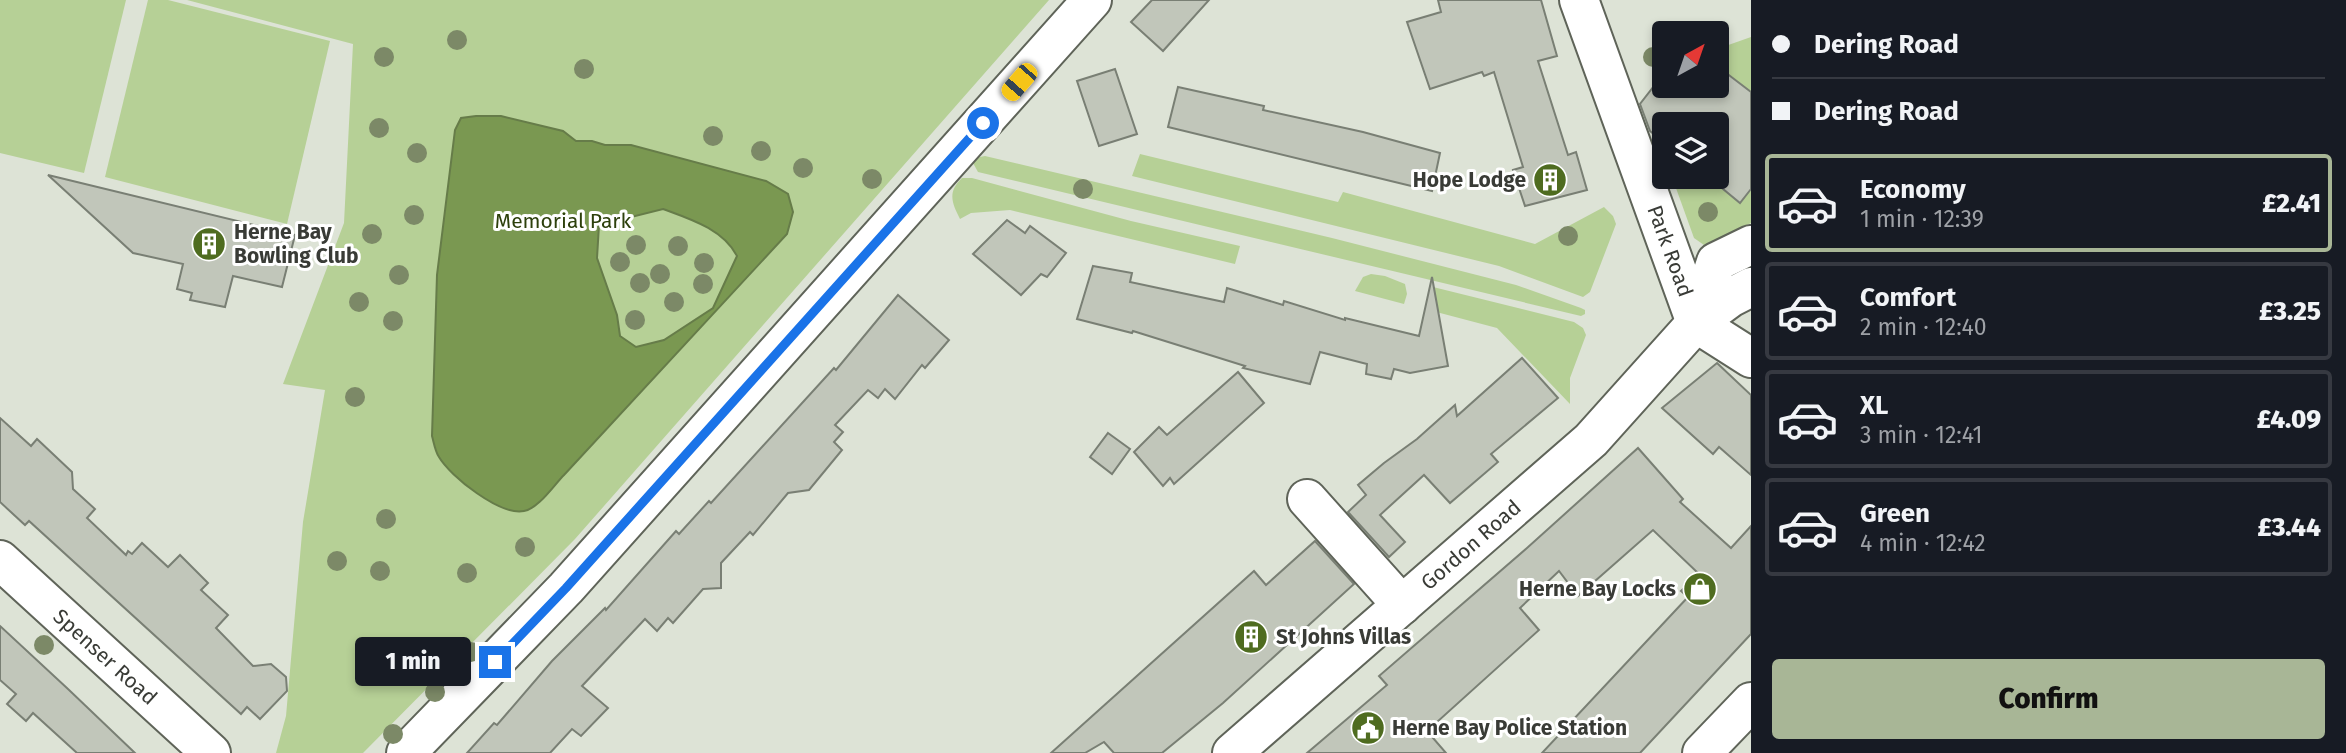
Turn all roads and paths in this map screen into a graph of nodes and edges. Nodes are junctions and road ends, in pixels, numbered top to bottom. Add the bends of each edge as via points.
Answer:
1 (1092, 0) edge
2 (1579, 0) edge
3 (1751, 245) edge
4 (1751, 287) edge
5 (1696, 323) junction
6 (1751, 358) edge
7 (1307, 499) dead end
8 (0, 560) edge
9 (1402, 605) junction
10 (1751, 702) edge
11 (211, 753) edge
12 (406, 753) edge
13 (1232, 753) edge
14 (1702, 753) edge

1 - 12 street via 566,588
2 - 5 street, Park Road
3 - 5 street, Gordon Road via 1716,262
4 - 5 street, Gordon Road
5 - 6 street, Park Road
5 - 9 street, Gordon Road via 1591,440
7 - 9 street
8 - 11 street, Spenser Road
9 - 13 street, Gordon Road
10 - 14 street

